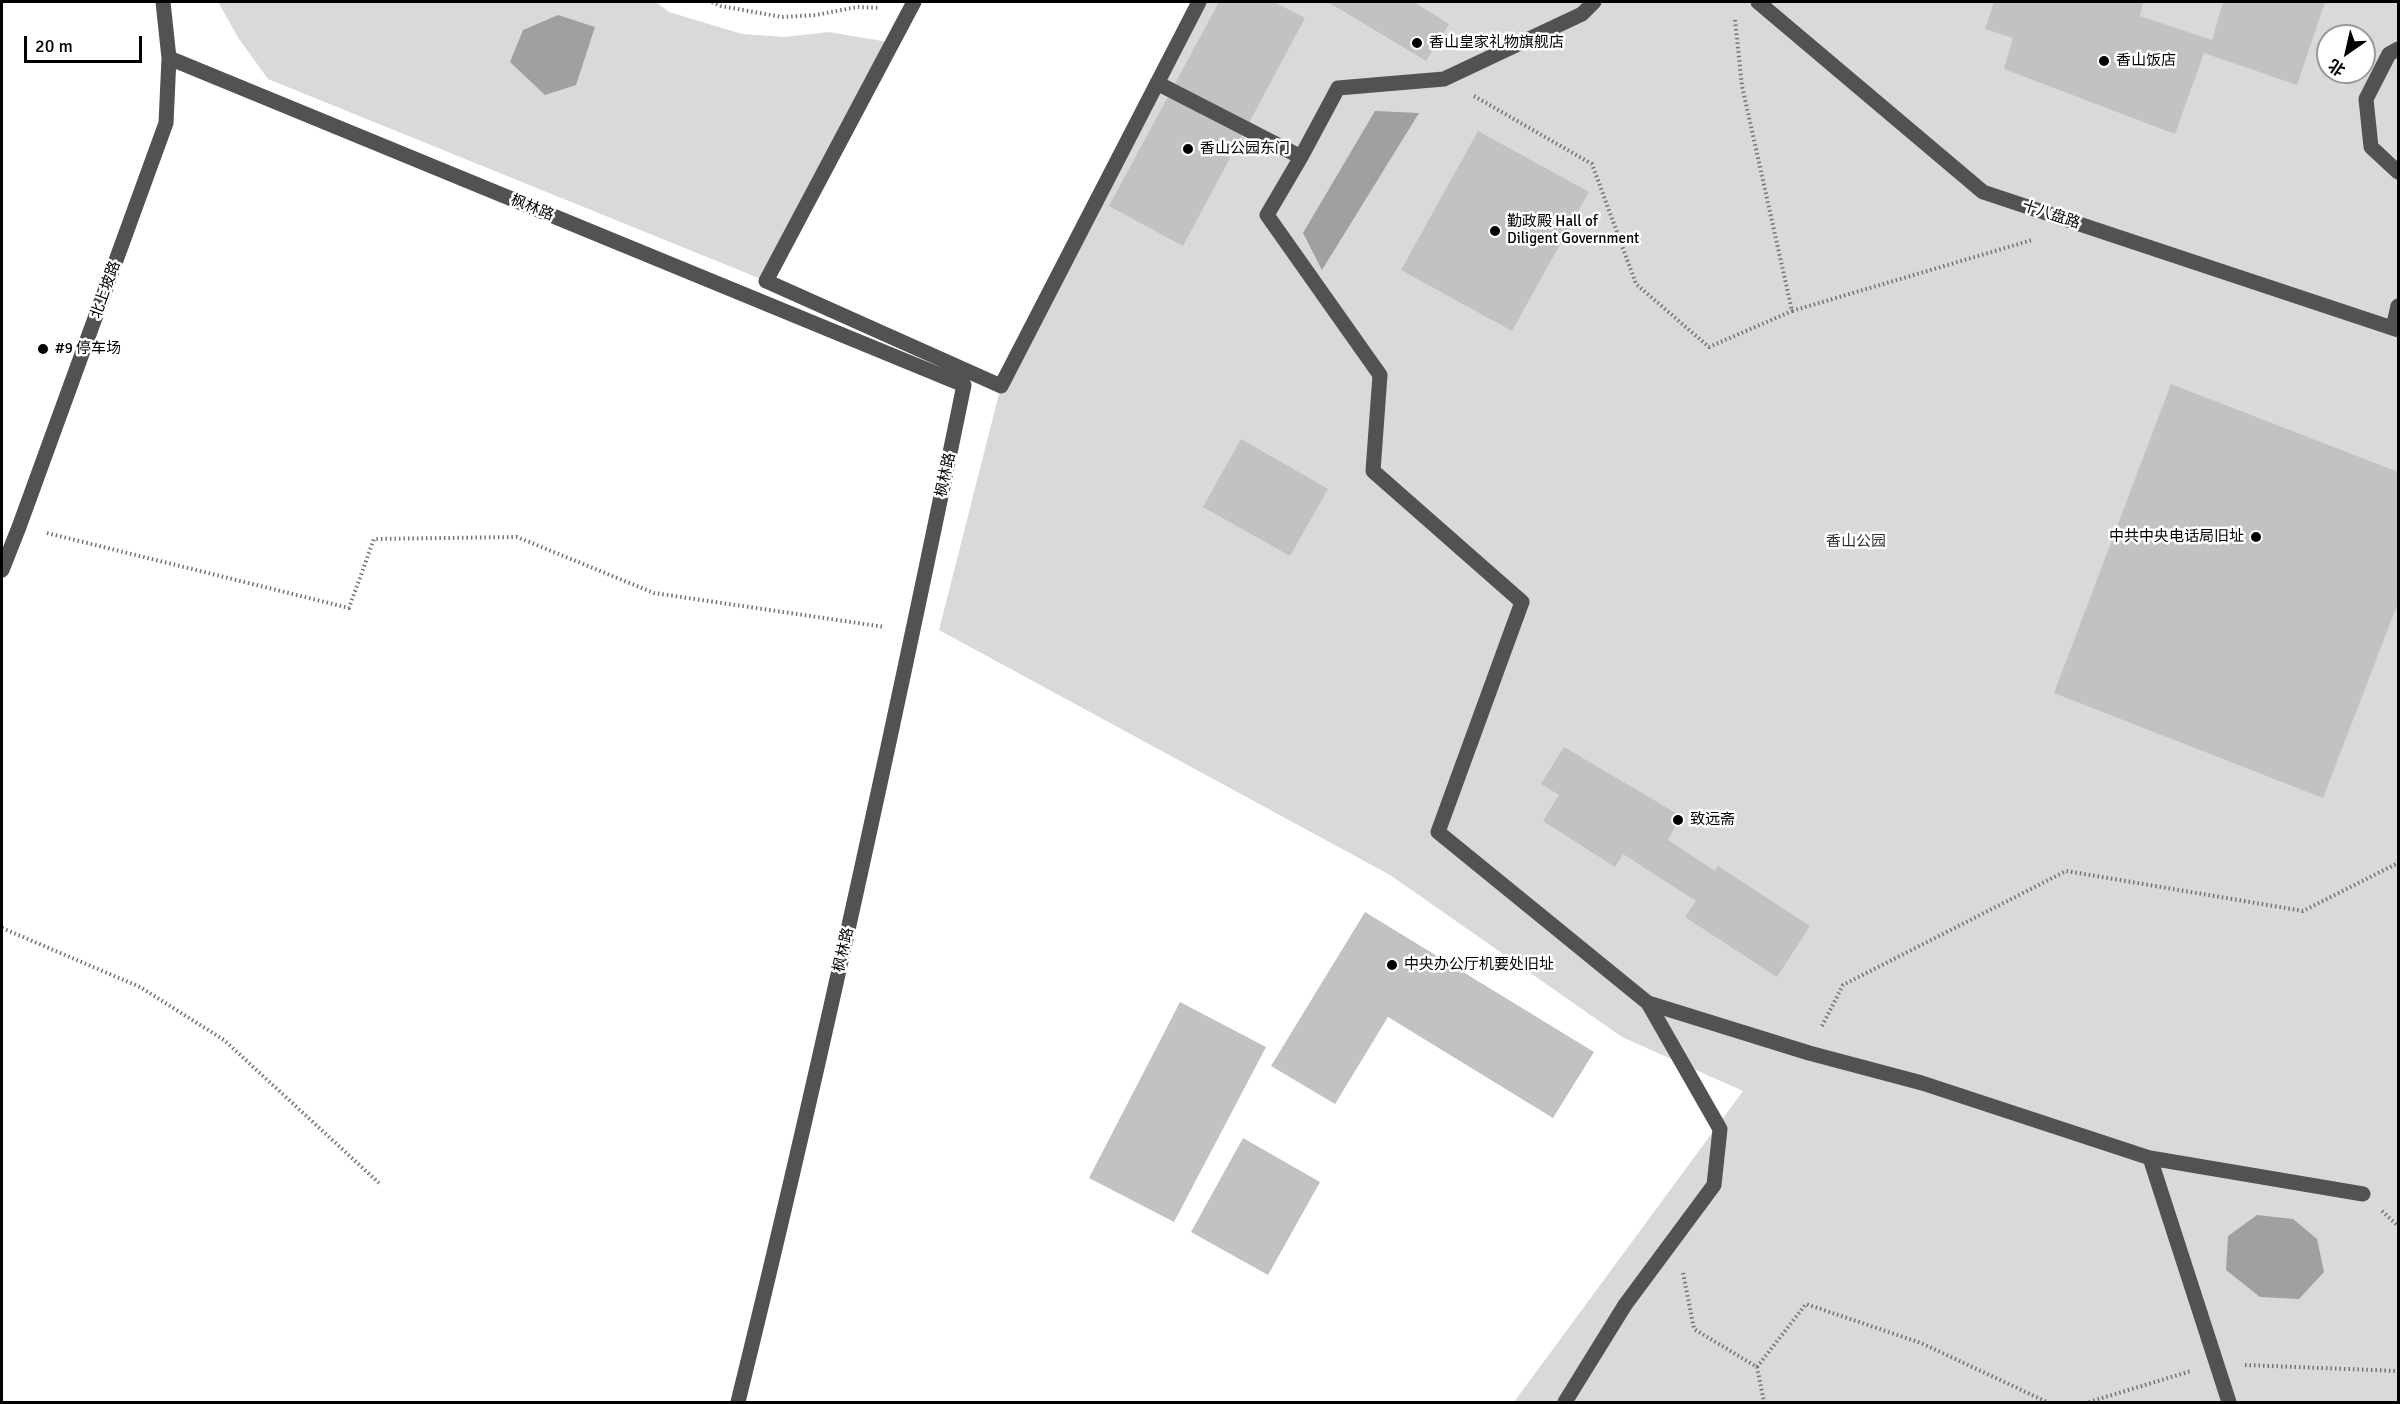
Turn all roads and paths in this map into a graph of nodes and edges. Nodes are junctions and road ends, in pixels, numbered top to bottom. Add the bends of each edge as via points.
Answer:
1 (163, 2) edge
2 (712, 2) edge
3 (1199, 2) edge
4 (1594, 2) edge
5 (1758, 2) edge
6 (912, 5) edge
7 (1734, 12) dead end
8 (2398, 49) edge
9 (169, 58) junction
10 (1444, 80) junction
11 (1157, 83) junction
12 (1301, 157) junction
13 (2398, 172) edge
14 (2037, 238) dead end
15 (2398, 306) edge
16 (1792, 311) junction
17 (2396, 329) edge
18 (19, 526) junction
19 (2, 570) edge
20 (885, 627) dead end
21 (2398, 863) edge
22 (2, 928) edge
23 (1648, 1003) junction
24 (1809, 1053) junction
25 (2150, 1158) junction
26 (379, 1183) dead end
27 (2363, 1194) dead end
28 (1677, 1238) junction
29 (2216, 1364) junction
30 (1757, 1367) junction
31 (2398, 1371) edge
32 (738, 1402) edge
33 (1565, 1402) edge
34 (1764, 1402) edge
35 (2047, 1402) edge
36 (2088, 1402) edge
37 (2229, 1402) edge

1 - 9 street, 北上坡路
2 - 6 path via 782,17 857,7
3 - 11 street
4 - 10 street via 1582,14
5 - 17 street, 十八盘路 via 1983,192
6 - 11 street via 765,281 1001,386
7 - 16 path via 1742,86
8 - 13 street via 2389,54 2366,99 2371,147
9 - 18 street, 北上坡路 via 166,123
9 - 32 street, 枫林路 via 964,385 896,717
10 - 12 street via 1338,88
10 - 16 path via 1592,164 1636,284 1709,347
11 - 12 street
12 - 23 street via 1268,215 1380,375 1373,471 1522,602 1438,832
14 - 16 path
15 - 17 street
18 - 19 street, 北上坡路
18 - 20 path via 349,608 374,539 517,537 654,593
21 - 24 path via 2303,911 2066,871 1843,985
22 - 26 path via 140,987 224,1041
23 - 24 street
23 - 28 street via 1720,1129 1714,1185
24 - 25 street via 1922,1083
25 - 27 street
25 - 29 street
28 - 30 path via 1694,1329
28 - 33 street via 1625,1305
29 - 31 path
29 - 36 path
29 - 37 street
30 - 34 path
30 - 35 path via 1806,1304 1921,1343

